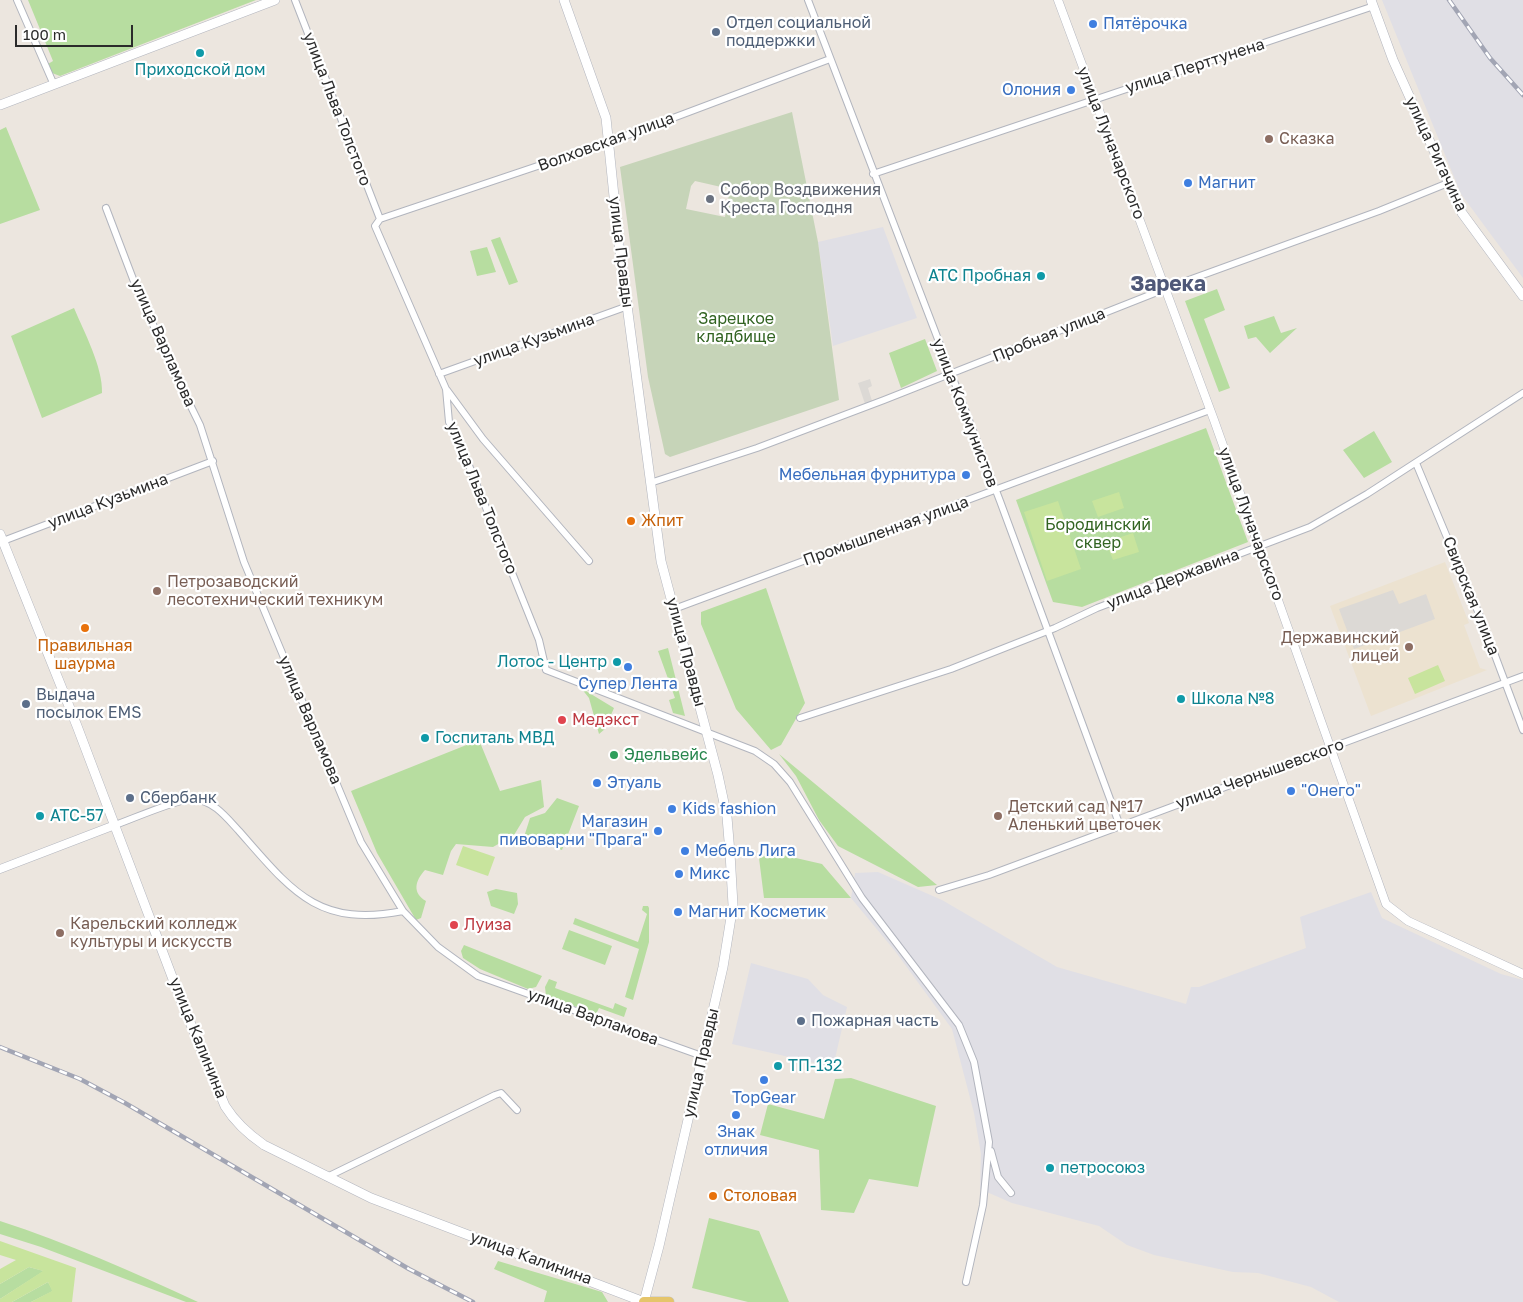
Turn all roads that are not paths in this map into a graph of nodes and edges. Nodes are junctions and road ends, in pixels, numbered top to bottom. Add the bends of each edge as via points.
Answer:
1 (17, 0) edge
2 (275, 0) edge
3 (295, 0) edge
4 (564, 0) edge
5 (808, 0) edge
6 (1058, 0) edge
7 (1372, 3) edge
8 (830, 59) junction
9 (54, 85) junction
10 (1094, 99) junction
11 (0, 105) edge
12 (609, 142) junction
13 (873, 174) junction
14 (1448, 183) junction
15 (106, 208) dead end
16 (380, 219) junction
17 (1166, 289) junction
18 (1523, 296) edge
19 (628, 306) junction
20 (440, 374) junction
21 (950, 374) junction
22 (446, 389) junction
23 (1523, 393) edge
24 (1210, 410) junction
25 (213, 461) junction
26 (1416, 463) junction
27 (650, 483) junction
28 (996, 491) junction
29 (1, 537) edge
30 (1258, 546) junction
31 (589, 561) dead end
32 (674, 609) junction
33 (1048, 631) junction
34 (1523, 676) edge
35 (1506, 683) junction
36 (800, 718) dead end
37 (1523, 730) edge
38 (708, 732) junction
39 (1332, 748) junction
40 (115, 825) junction
41 (1120, 826) junction
42 (0, 869) edge
43 (940, 890) dead end
44 (403, 911) junction
45 (1523, 974) edge
46 (702, 1056) junction
47 (517, 1110) dead end
48 (989, 1142) junction
49 (327, 1177) junction
50 (1011, 1193) dead end
51 (966, 1282) dead end
52 (644, 1302) edge
53 (669, 1302) edge

1 - 9 street
2 - 9 main road
3 - 16 street, улица Льва Толстого
4 - 12 main road, улица Правды via 606,118
5 - 8 street, улица Коммунистов
6 - 10 street, улица Луначарского
7 - 10 street, улица Перттунена
7 - 14 main road, улица Ригачина
8 - 12 street, Волховская улица
8 - 13 street, улица Коммунистов
9 - 11 main road
10 - 13 street, улица Перттунена
10 - 17 street, улица Луначарского
12 - 16 street, Волховская улица
12 - 19 main road, улица Правды
13 - 21 street, улица Коммунистов
14 - 17 street, Пробная улица
14 - 18 main road, улица Ригачина via 1462,213
15 - 25 street, улица Варламова via 133,279 200,425
16 - 20 street, улица Льва Толстого via 375,226
17 - 21 street, Пробная улица
17 - 24 street, улица Луначарского
19 - 20 street, улица Кузьмина
19 - 27 main road, улица Правды
20 - 22 street, улица Льва Толстого
21 - 27 street, Пробная улица via 757,448
21 - 28 street, улица Коммунистов
22 - 31 street via 483,439
22 - 38 street, улица Льва Толстого via 449,422 539,640 546,670
23 - 26 street, улица Державина
24 - 28 street, Промышленная улица
24 - 30 street, улица Луначарского
25 - 29 street, улица Кузьмина
25 - 44 street, улица Варламова via 244,562 337,783 362,842
26 - 30 street, улица Державина via 1331,516
26 - 35 street, Свирская улица
27 - 32 main road, улица Правды via 661,561
28 - 32 street, Промышленная улица
28 - 33 street, улица Коммунистов
29 - 40 main road, улица Калинина
30 - 33 street, улица Державина via 1098,608
30 - 39 street, улица Луначарского
32 - 38 main road, улица Правды
33 - 36 street, улица Державина via 946,671
33 - 41 street, улица Коммунистов
34 - 35 street, улица Чернышевского
35 - 37 street, Свирская улица
35 - 39 street, улица Чернышевского
38 - 46 main road, улица Правды via 727,817 733,905 723,967
38 - 48 street via 755,751 774,764 790,782 862,898 960,1025 974,1062
39 - 41 street, улица Чернышевского
39 - 45 street, улица Луначарского via 1386,904 1408,921
40 - 42 street
40 - 44 street via 191,798 208,802 298,894 320,908 372,916
40 - 49 main road, улица Калинина via 182,1003 232,1118 251,1136
41 - 43 street, улица Чернышевского
44 - 46 street, улица Варламова via 438,947 478,976
46 - 52 main road, улица Правды
47 - 49 street via 505,1095 495,1095
48 - 50 street via 994,1168 1001,1184
48 - 51 street via 983,1204
49 - 52 main road, улица Калинина via 370,1198
52 - 53 main road

